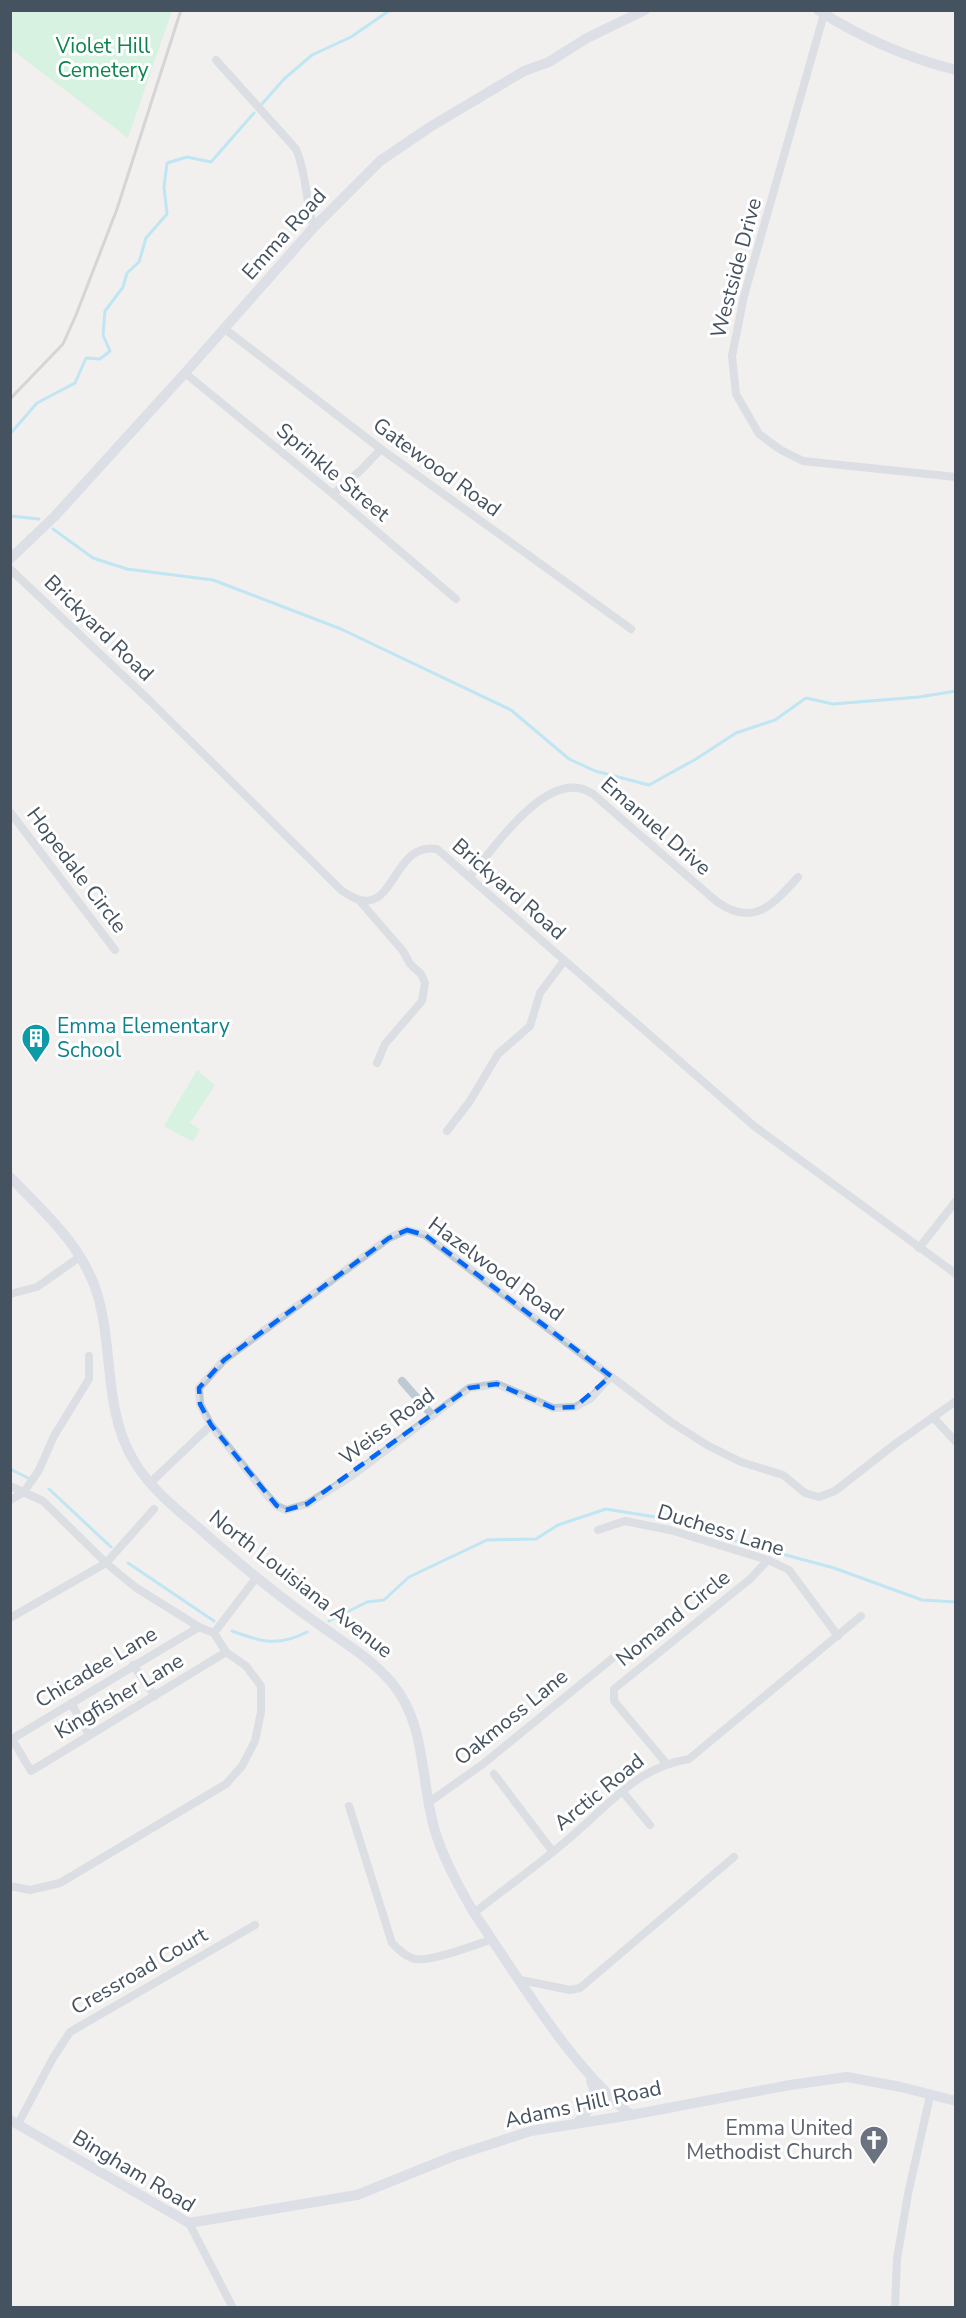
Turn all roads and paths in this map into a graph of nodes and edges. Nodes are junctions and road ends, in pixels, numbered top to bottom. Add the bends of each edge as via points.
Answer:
1 (645, 10) edge
2 (821, 12) edge
3 (216, 60) dead end
4 (956, 70) edge
5 (314, 227) junction
6 (225, 329) junction
7 (185, 373) junction
8 (381, 449) junction
9 (956, 477) edge
10 (333, 494) junction
11 (10, 559) edge
12 (10, 569) edge
13 (456, 599) dead end
14 (631, 629) dead end
15 (11, 815) edge
16 (470, 876) junction
17 (798, 878) dead end
18 (359, 900) junction
19 (115, 950) dead end
20 (564, 961) junction
21 (377, 1063) dead end
22 (447, 1131) dead end
23 (10, 1177) edge
24 (956, 1201) edge
25 (919, 1248) junction
26 (81, 1256) junction
27 (956, 1274) edge
28 (10, 1293) edge
29 (89, 1356) dead end
30 (610, 1376) junction
31 (402, 1381) dead end
32 (956, 1401) edge
33 (432, 1415) junction
34 (933, 1417) junction
35 (211, 1425) junction
36 (956, 1442) edge
37 (150, 1483) junction
38 (10, 1486) edge
39 (24, 1492) junction
40 (10, 1500) edge
41 (154, 1509) dead end
42 (598, 1530) dead end
43 (768, 1560) junction
44 (106, 1563) junction
45 (256, 1578) junction
46 (861, 1616) dead end
47 (10, 1618) edge
48 (199, 1627) junction
49 (214, 1633) junction
50 (838, 1636) junction
51 (226, 1652) junction
52 (614, 1657) dead end
53 (133, 1665) junction
54 (155, 1696) junction
55 (71, 1703) junction
56 (89, 1735) junction
57 (666, 1763) junction
58 (31, 1771) joint
59 (494, 1774) dead end
60 (622, 1791) junction
61 (428, 1803) junction
62 (349, 1806) dead end
63 (650, 1825) dead end
64 (553, 1852) junction
65 (734, 1857) dead end
66 (10, 1886) edge
67 (474, 1913) junction
68 (255, 1925) dead end
69 (492, 1940) junction
70 (521, 1980) junction
71 (585, 2070) junction
72 (930, 2096) junction
73 (956, 2101) edge
74 (631, 2115) junction
75 (14, 2122) edge
76 (577, 2123) junction
77 (189, 2223) junction
78 (233, 2307) edge
79 (895, 2307) edge

1 - 5 street, Emma Road via 587,38 549,62 524,71 430,127 380,161
2 - 4 street via 898,51
2 - 9 street, Westside Drive via 740,315 732,356 736,394 759,434 803,461
3 - 5 street via 296,149
5 - 6 street, Emma Road
6 - 7 street, Emma Road
6 - 8 street, Gatewood Road
7 - 10 street, Sprinkle Street
7 - 11 street, Emma Road
8 - 10 street
8 - 14 street, Gatewood Road
10 - 13 street, Sprinkle Street
12 - 18 street, Brickyard Road via 342,891
15 - 19 street, Hopedale Circle
16 - 17 street, Emanuel Drive via 532,805 559,790 578,787 593,794 716,901 737,913 763,909
16 - 18 street, Brickyard Road via 446,854 428,847 408,856 382,893 372,900
16 - 20 street, Brickyard Road
18 - 21 street via 425,983 422,1001 385,1044
20 - 22 street via 543,987 530,1026 498,1054
20 - 25 street, Brickyard Road via 754,1126
23 - 26 street, North Louisiana Avenue
24 - 25 street
25 - 27 street, Brickyard Road
26 - 28 street via 37,1287
26 - 37 street, North Louisiana Avenue via 97,1293 122,1439
29 - 39 street via 88,1379
30 - 33 street, Weiss Road via 590,1399 575,1407 553,1408 497,1384 470,1388
30 - 34 street, Hazelwood Road via 707,1445 741,1462 783,1475 805,1493 819,1497 835,1491
30 - 35 street, Hazelwood Road via 425,1235 407,1230 388,1238 224,1360 199,1388 200,1404
31 - 33 street
32 - 34 street, Hazelwood Road
33 - 35 street, Weiss Road via 350,1477 307,1504 286,1509 277,1506
34 - 36 street
35 - 37 street
37 - 45 street, North Louisiana Avenue
38 - 39 street
39 - 40 street
39 - 44 street via 44,1501
41 - 44 street
42 - 43 street, Duchess Lane via 625,1521 670,1530
43 - 50 street, Duchess Lane via 789,1570
43 - 57 street, Nomand Circle via 750,1579 614,1689 614,1701
44 - 47 street
44 - 48 street via 135,1587
45 - 49 street
45 - 61 street, North Louisiana Avenue via 363,1655 392,1683 416,1729
46 - 50 street, Arctic Road
48 - 49 street
48 - 53 street, Chicadee Lane
49 - 51 street
50 - 57 street, Arctic Road via 689,1759
51 - 54 street, Kingfisher Lane
51 - 66 street via 246,1665 261,1686 261,1712 255,1741 242,1766 226,1784 60,1883 30,1890
52 - 61 street, Oakmoss Lane via 483,1764
53 - 54 street
53 - 55 street, Chicadee Lane
54 - 56 street, Kingfisher Lane
55 - 56 street
55 - 58 street, Chicadee Lane via 12,1739
56 - 58 street, Kingfisher Lane
57 - 60 street, Arctic Road
59 - 64 street
60 - 63 street
60 - 64 street, Arctic Road
61 - 67 street, North Louisiana Avenue via 448,1864
62 - 69 street via 392,1943 401,1952 414,1959 427,1959
64 - 67 street, Arctic Road
65 - 70 street via 580,1988 571,1990
67 - 69 street, North Louisiana Avenue
68 - 75 street, Cressroad Court via 70,2032
69 - 70 street, North Louisiana Avenue
70 - 71 street, North Louisiana Avenue
71 - 74 street, North Louisiana Avenue
71 - 76 street via 596,2095
72 - 73 street, Adams Hill Road
72 - 74 street, Adams Hill Road via 847,2077
72 - 79 street via 897,2259
74 - 76 street, Adams Hill Road
75 - 77 street, Bingham Road
76 - 77 street, Adams Hill Road via 511,2137 357,2195
77 - 78 street, Bingham Road

